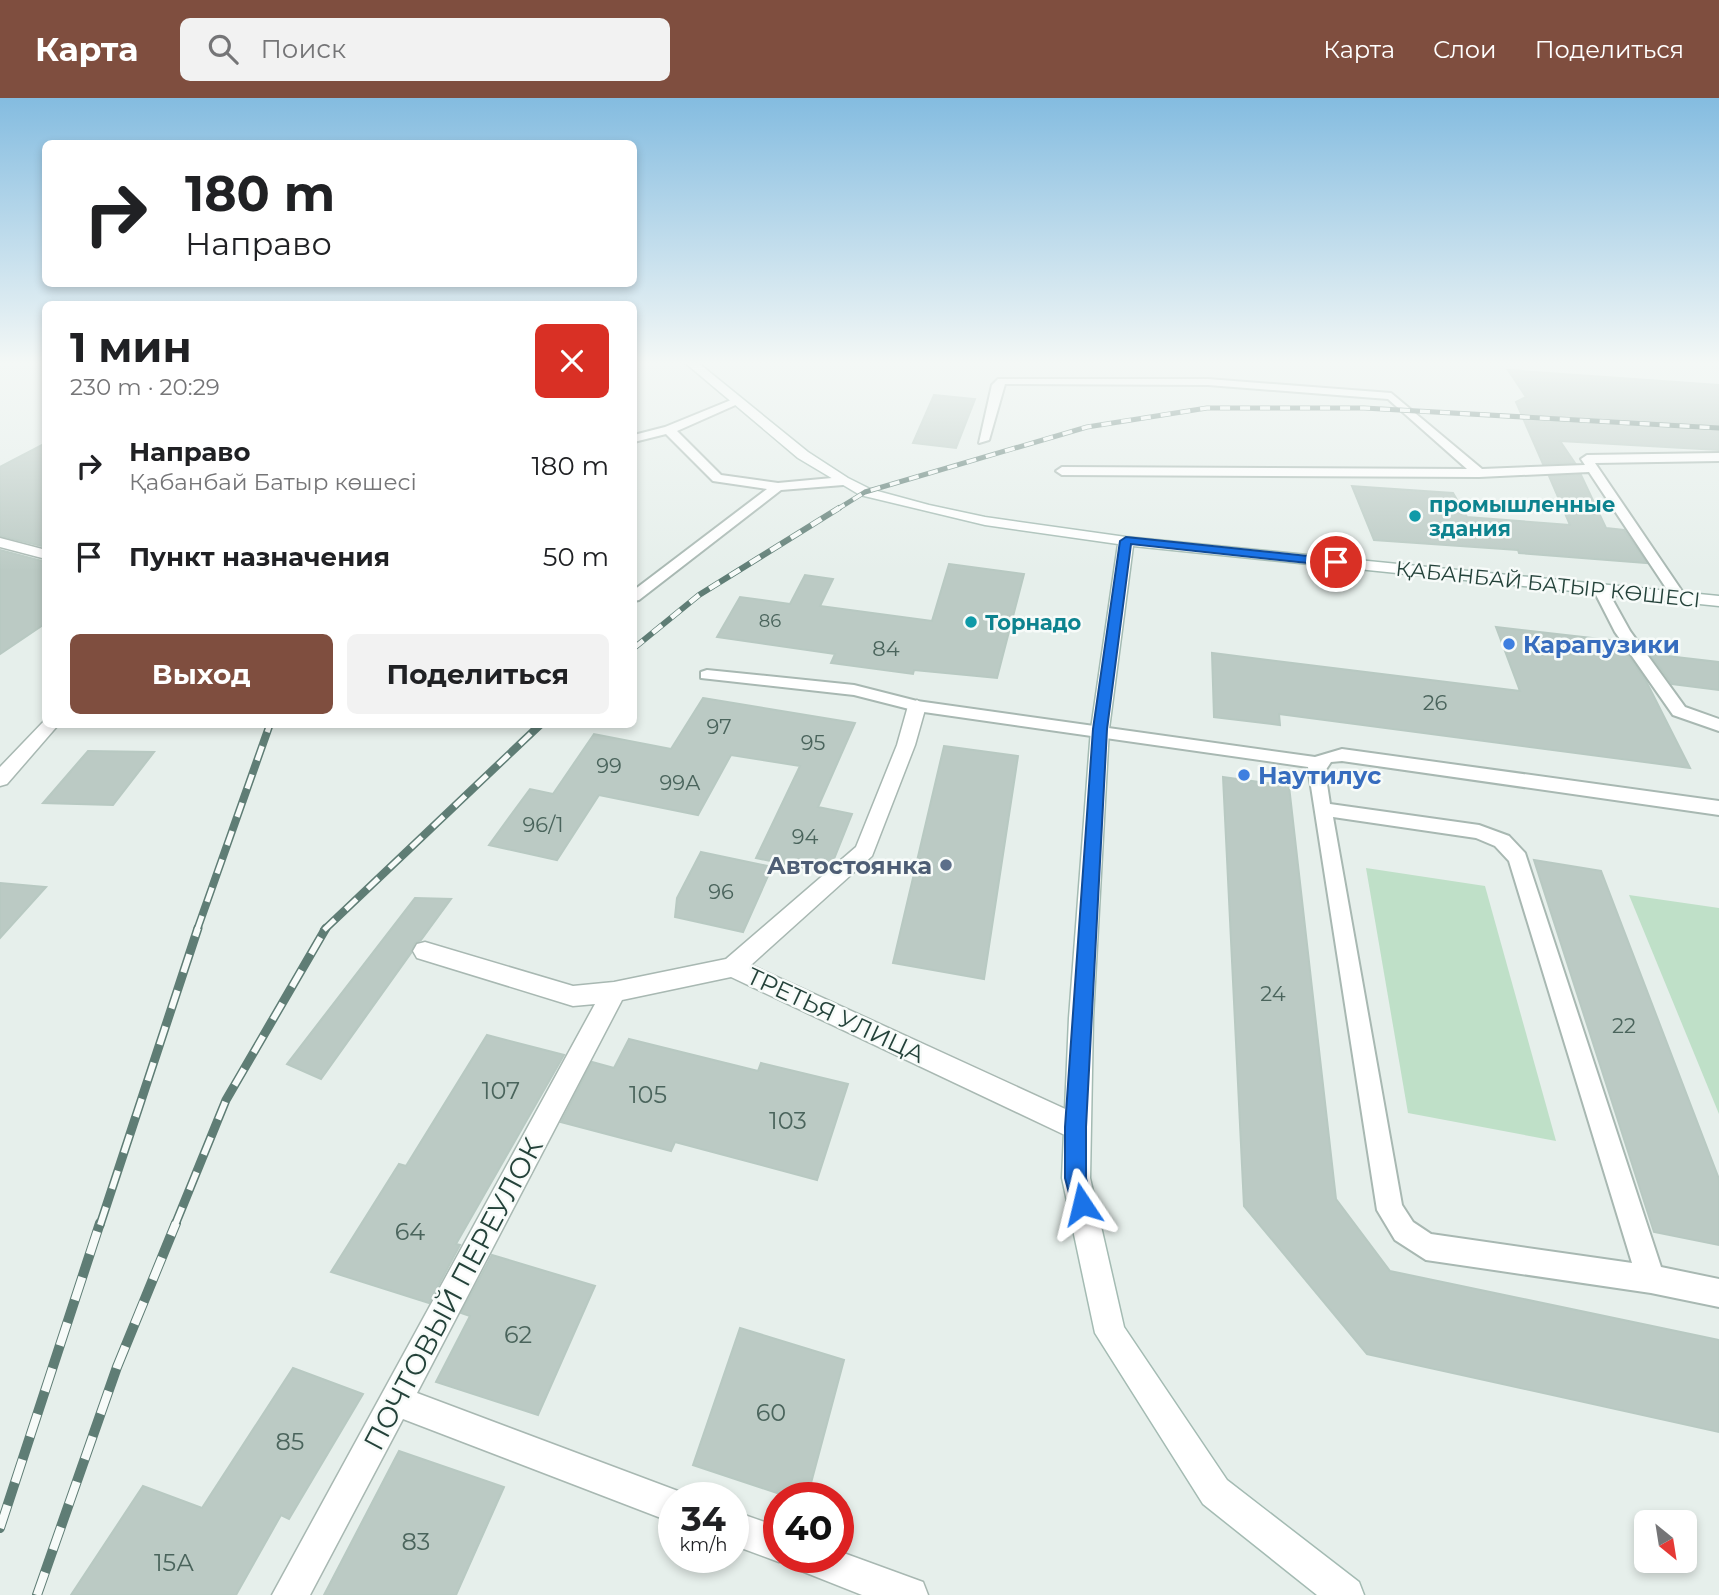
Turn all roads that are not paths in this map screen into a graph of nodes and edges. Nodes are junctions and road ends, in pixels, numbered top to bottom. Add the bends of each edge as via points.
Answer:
1 (665, 431) edge
2 (670, 431) edge
3 (773, 431) edge
4 (985, 431) edge
5 (1431, 431) edge
6 (637, 437) edge
7 (983, 440) dead end
8 (1719, 457) edge
9 (1594, 468) junction
10 (1062, 471) dead end
11 (1479, 473) junction
12 (843, 481) junction
13 (778, 487) junction
14 (1126, 541) junction
15 (0, 542) edge
16 (42, 554) edge
17 (1600, 589) junction
18 (637, 595) edge
19 (1679, 597) junction
20 (1719, 601) edge
21 (708, 676) dead end
22 (917, 706) junction
23 (1715, 725) edge
24 (46, 728) edge
25 (1100, 729) junction
26 (1719, 741) edge
27 (1319, 763) junction
28 (0, 779) edge
29 (1719, 808) edge
30 (1322, 809) junction
31 (425, 951) dead end
32 (733, 967) junction
33 (614, 992) junction
34 (1076, 1127) junction
35 (1651, 1279) junction
36 (1719, 1293) edge
37 (397, 1401) junction
38 (658, 1500) edge
39 (851, 1573) edge
40 (290, 1595) edge
41 (910, 1595) edge
42 (1346, 1595) edge

1 - 6 lane
2 - 13 lane via 717,478
3 - 12 street, ҚАБАНБАЙ БАТЫР КӨШЕСІ
4 - 7 lane
5 - 11 lane
8 - 9 lane via 1587,459
9 - 11 lane
9 - 19 lane
10 - 11 lane
12 - 13 lane
12 - 14 street, ҚАБАНБАЙ БАТЫР КӨШЕСІ via 927,509
13 - 18 lane
14 - 17 street, ҚАБАНБАЙ БАТЫР КӨШЕСІ
14 - 25 street
15 - 16 street
17 - 19 street, ҚАБАНБАЙ БАТЫР КӨШЕСІ
17 - 23 lane via 1623,632 1679,711
19 - 20 street, ҚАБАНБАЙ БАТЫР КӨШЕСІ
21 - 22 lane via 854,690
22 - 25 lane
22 - 32 street via 864,851
23 - 26 lane
24 - 28 street
25 - 27 lane
25 - 34 street
27 - 29 lane via 1342,755
27 - 30 lane via 1316,771
30 - 35 lane via 1479,832 1502,841 1518,858
30 - 35 lane via 1390,1210 1404,1231 1426,1247
31 - 33 street, ТРЕТЬЯ УЛИЦА via 573,996
32 - 33 street, ТРЕТЬЯ УЛИЦА
32 - 34 street, ТРЕТЬЯ УЛИЦА
33 - 37 street, ПОЧТОВЫЙ ПЕРЕУЛОК
34 - 42 street via 1076,1178 1110,1334 1215,1492
35 - 36 lane
37 - 38 street
37 - 40 street, ПОЧТОВЫЙ ПЕРЕУЛОК
39 - 41 street

